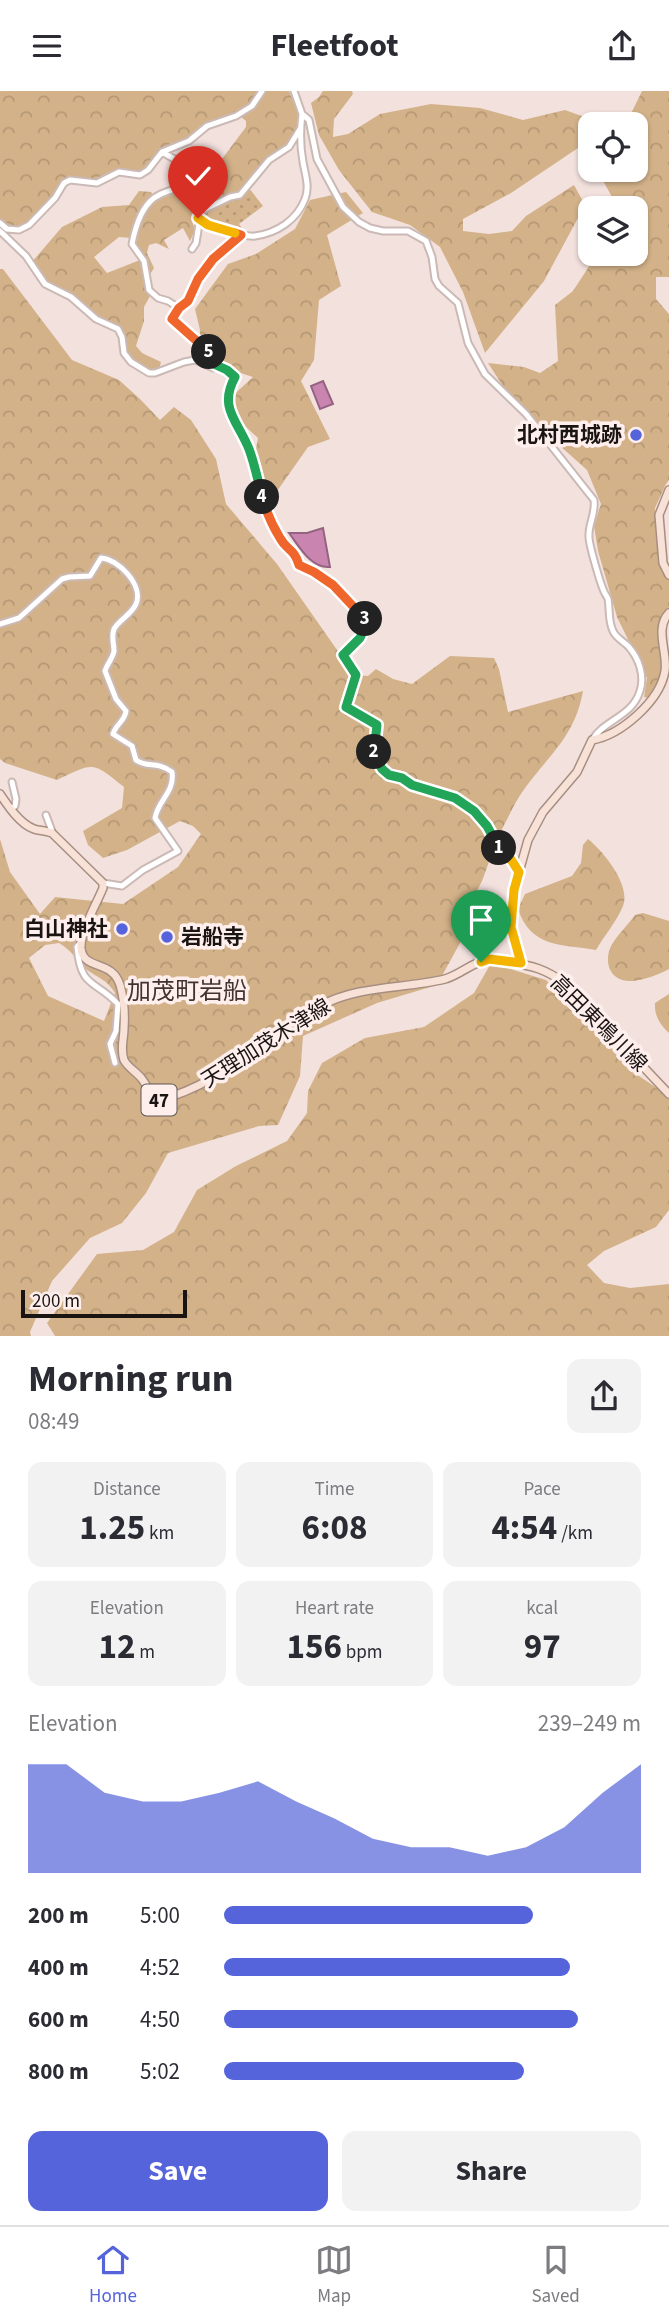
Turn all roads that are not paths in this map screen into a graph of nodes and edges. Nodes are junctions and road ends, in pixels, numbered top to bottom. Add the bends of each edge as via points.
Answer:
1 (262, 91) edge
2 (294, 91) edge
3 (302, 114) junction
4 (300, 129) junction
5 (162, 152) junction
6 (198, 218) junction
7 (0, 223) edge
8 (0, 231) edge
9 (241, 235) junction
10 (192, 249) dead end
11 (179, 308) junction
12 (216, 365) junction
13 (669, 490) edge
14 (669, 575) edge
15 (669, 613) edge
16 (0, 624) edge
17 (592, 740) junction
18 (12, 782) dead end
19 (0, 795) edge
20 (10, 809) junction
21 (46, 815) dead end
22 (53, 834) junction
23 (519, 872) junction
24 (103, 883) junction
25 (80, 943) junction
26 (521, 963) junction
27 (115, 1063) dead end
28 (669, 1094) edge

1 - 5 street via 252,106 236,116
2 - 3 street
3 - 4 street
3 - 17 street via 309,120 317,159 343,207 370,228 408,231 426,241 435,279 458,303 468,343 485,374 526,414 594,500 589,539 608,598 610,622 637,660 642,678 632,707
4 - 6 street via 289,147 269,160 240,195 201,211
4 - 9 street via 307,186 301,208 286,225 255,236
5 - 7 street via 140,175 119,171 97,183 64,183 37,219 19,230
5 - 11 street via 176,160 186,176 179,187 149,203 132,244 144,261 149,290
6 - 9 street
6 - 10 street
8 - 12 street via 26,256 45,284 118,329 131,362 149,373 195,360 213,368
9 - 11 street via 213,259
11 - 12 street via 172,319 206,349
12 - 23 street via 235,377 227,401 279,536 295,553 299,565 333,585 367,622 360,638 343,655 356,675 346,707 377,725 374,752 382,769 464,803 480,817
13 - 14 main road via 659,515 663,563
15 - 17 main road via 661,630 665,668 656,691 633,720
16 - 24 street via 19,618 62,579 90,576 100,558 110,560 134,580 136,605 115,627 114,651 105,671 126,711 113,734 132,746 141,764 158,764 172,772 173,782 155,818 178,851 122,886
17 - 23 main road via 577,772 536,823
18 - 20 street via 16,799
19 - 20 main road
20 - 22 main road via 33,829
21 - 22 street
22 - 24 main road
23 - 26 main road via 511,927
24 - 25 main road
25 - 26 main road, 天理加茂木津線 / 47 via 86,960 117,976 125,1014 125,1062 158,1100 213,1078 320,1005 338,998 446,978 489,959
25 - 27 street via 78,961 85,978 118,1004 110,1044
26 - 28 main road, 高田東鳴川線 via 544,969 564,983

